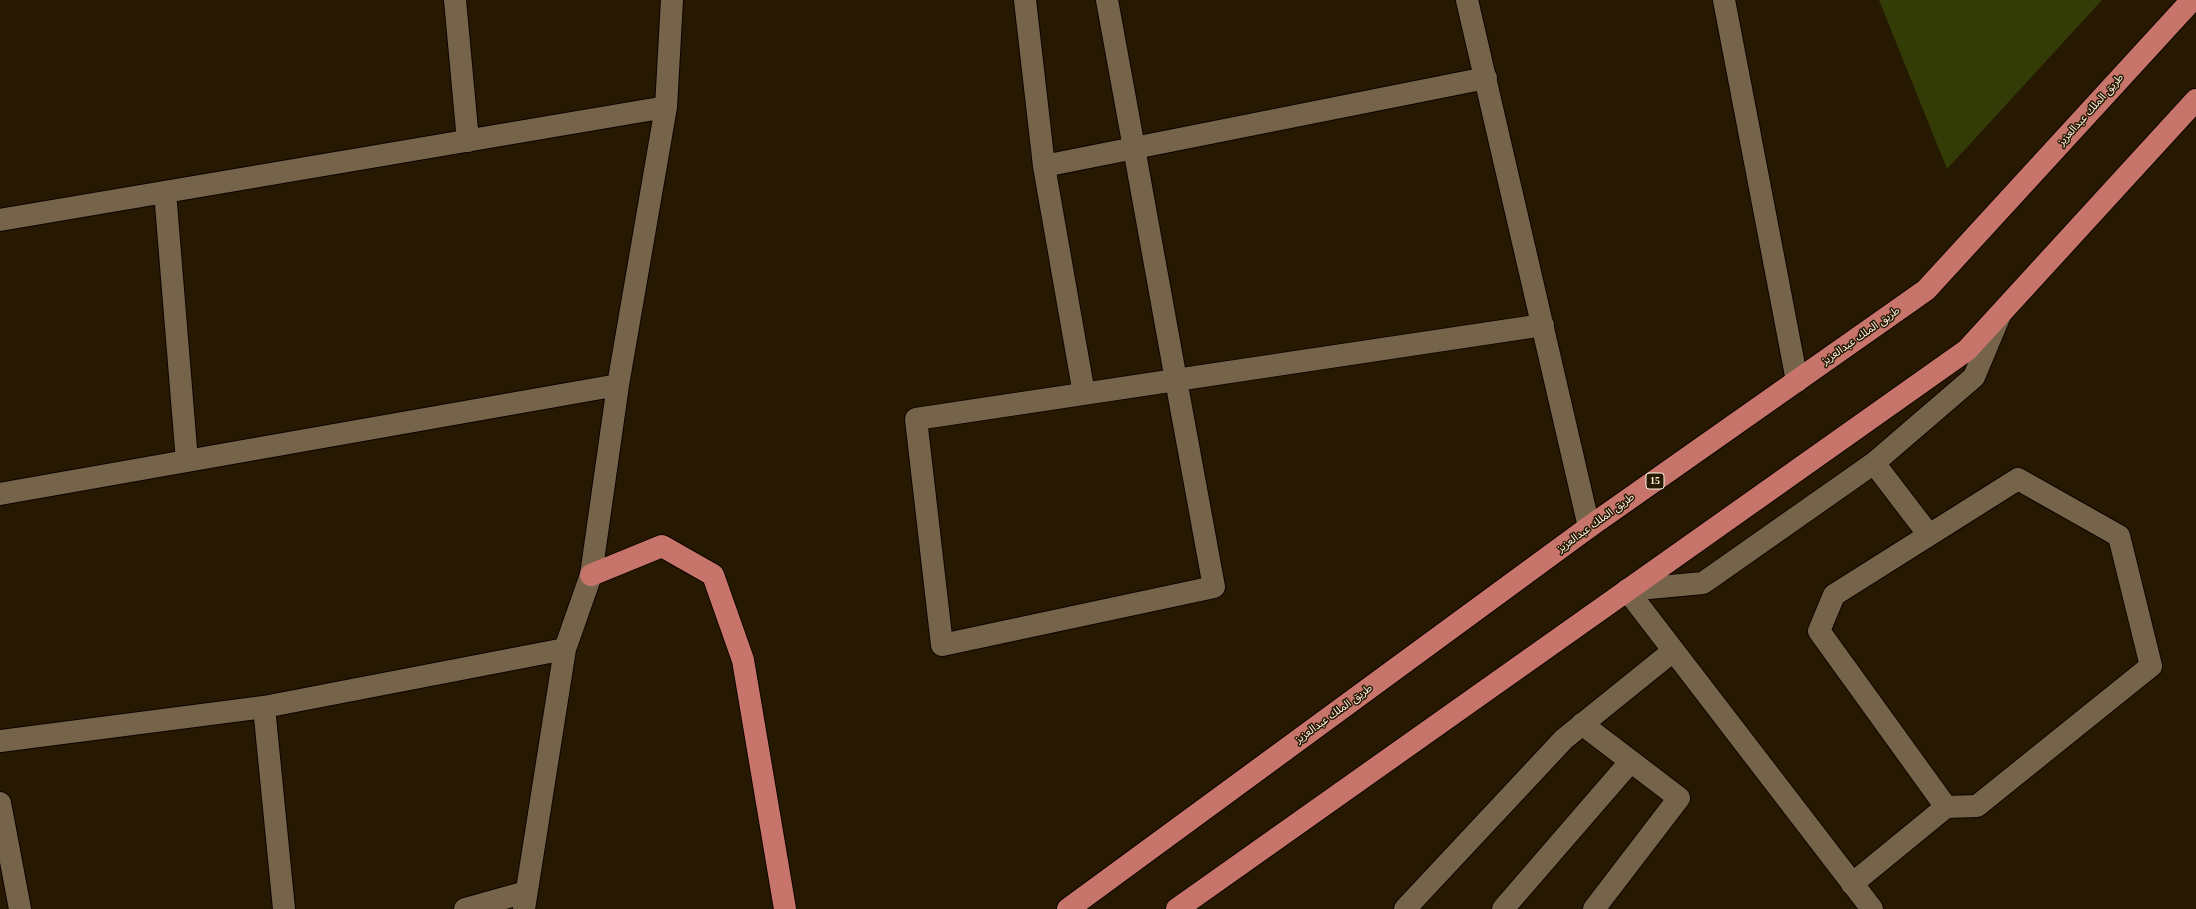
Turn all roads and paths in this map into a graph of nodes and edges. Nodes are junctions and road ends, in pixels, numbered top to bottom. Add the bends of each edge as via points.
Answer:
1 (455, 0) edge
2 (672, 0) edge
3 (1025, 0) edge
4 (1107, 0) edge
5 (1467, 0) edge
6 (1724, 0) edge
7 (2192, 0) edge
8 (1486, 78) junction
9 (2196, 100) edge
10 (666, 108) junction
11 (468, 141) junction
12 (1134, 148) junction
13 (1044, 166) junction
14 (165, 192) junction
15 (0, 220) edge
16 (2001, 313) junction
17 (1543, 325) junction
18 (1176, 380) junction
19 (1797, 382) junction
20 (618, 385) junction
21 (1084, 394) junction
22 (187, 461) junction
23 (1874, 463) junction
24 (0, 494) edge
25 (1589, 527) junction
26 (1929, 535) junction
27 (591, 575) junction
28 (1627, 590) junction
29 (565, 649) junction
30 (1673, 651) junction
31 (264, 707) junction
32 (1582, 724) junction
33 (0, 741) edge
34 (1631, 761) junction
35 (0, 803) edge
36 (1946, 807) junction
37 (1852, 884) junction
38 (525, 901) edge
39 (20, 909) edge
40 (284, 909) edge
41 (465, 909) edge
42 (785, 909) edge
43 (1068, 909) edge
44 (1176, 909) edge
45 (1405, 909) edge
46 (1504, 909) edge
47 (1594, 909) edge
48 (1872, 909) edge

1 - 11 street
2 - 10 street
3 - 13 street
4 - 12 street
5 - 8 street
6 - 19 street
7 - 19 highway, طريق الملك عبدالعزيز / 15 via 1926,290
8 - 12 street
8 - 17 street
9 - 16 highway
10 - 11 street
10 - 20 street
11 - 14 street
12 - 13 street
12 - 18 street
13 - 21 street
14 - 15 street
14 - 22 street
16 - 23 street via 1974,377
16 - 28 highway via 1967,350
17 - 18 street
17 - 25 street
18 - 21 street
18 - 21 street via 1214,587 942,645 916,419
19 - 25 highway, طريق الملك عبدالعزيز / 15
20 - 22 street
20 - 27 street
22 - 24 street
23 - 26 street
23 - 28 street via 1703,583
25 - 43 highway, طريق الملك عبدالعزيز / 15
26 - 36 street via 1834,595 1819,631
26 - 36 street via 2018,479 2119,536 2151,666 1977,806
27 - 29 street
27 - 42 highway via 662,546 713,576 743,660
28 - 30 street
28 - 44 highway
29 - 31 street
29 - 38 street
30 - 32 street
30 - 37 street
31 - 33 street
31 - 40 street
32 - 34 street
32 - 45 street via 1564,739
34 - 46 street
34 - 47 street via 1679,798
35 - 39 street
36 - 37 street
37 - 48 street
38 - 41 street

